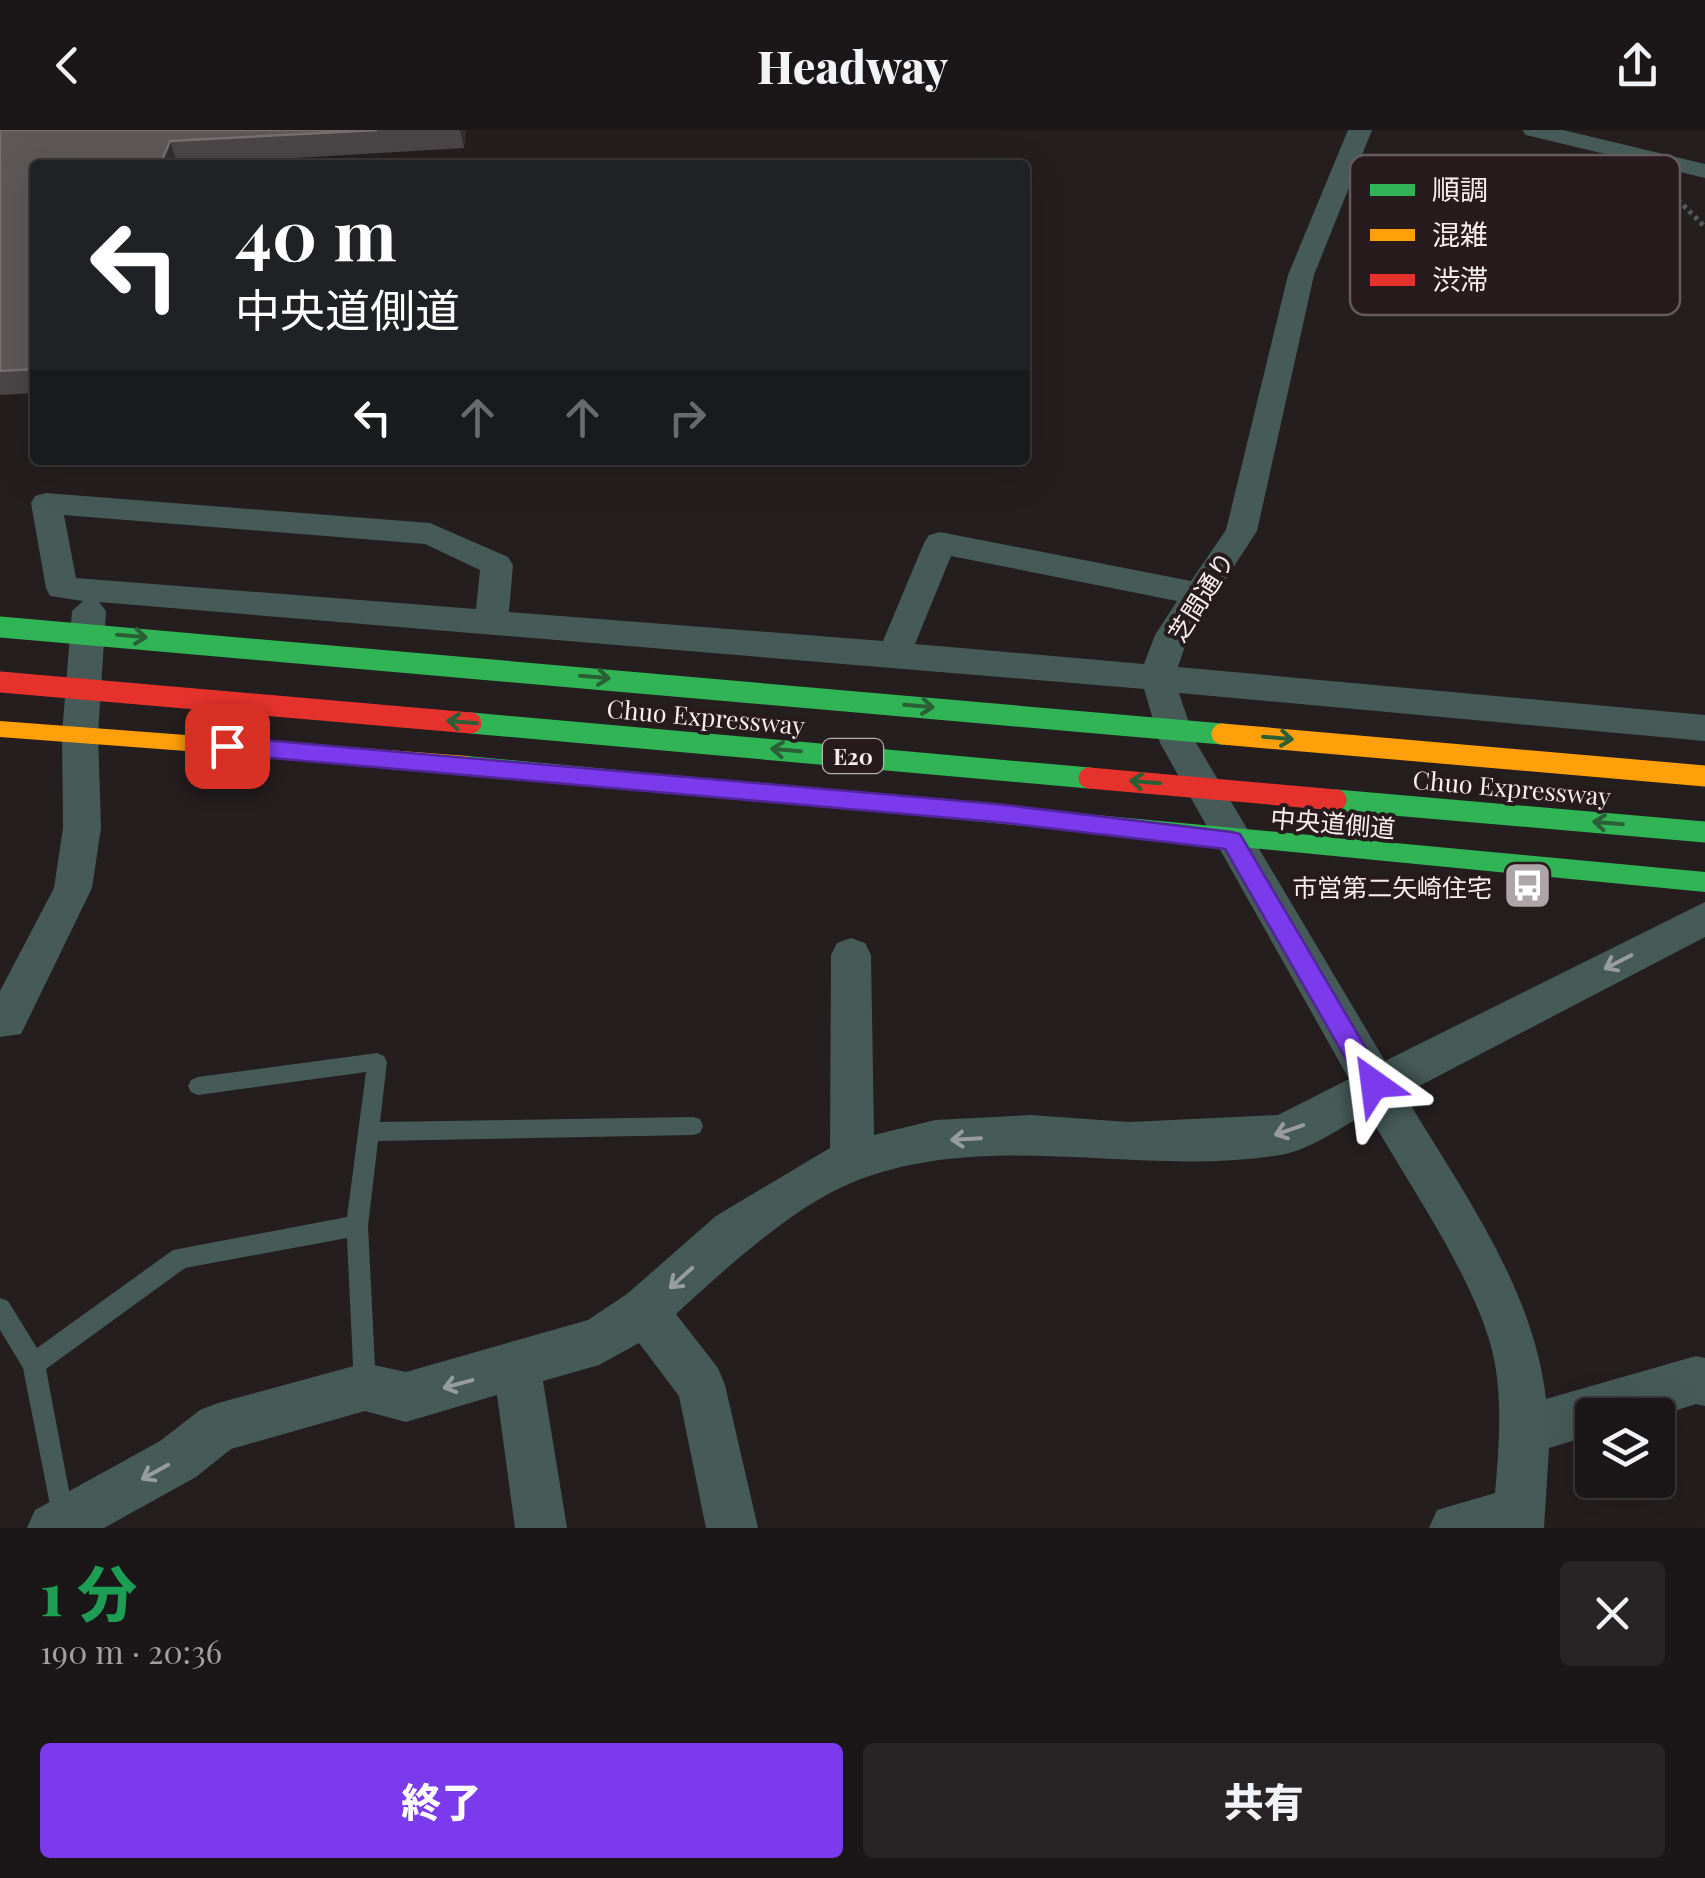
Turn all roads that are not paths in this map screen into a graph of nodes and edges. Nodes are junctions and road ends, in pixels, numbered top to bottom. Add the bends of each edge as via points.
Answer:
1 (1360, 130) edge
2 (1534, 130) edge
3 (1638, 155) edge
4 (1680, 165) edge
5 (1705, 171) edge
6 (90, 590) junction
7 (1199, 594) junction
8 (491, 622) junction
9 (0, 627) edge
10 (894, 654) junction
11 (1158, 677) junction
12 (0, 682) edge
13 (1705, 728) edge
14 (0, 729) edge
15 (80, 734) junction
16 (1705, 776) edge
17 (1705, 832) edge
18 (1232, 841) junction
19 (1705, 882) edge
20 (1705, 918) edge
21 (851, 954) dead end
22 (3, 1028) edge
23 (1374, 1084) junction
24 (198, 1086) dead end
25 (693, 1126) dead end
26 (368, 1132) junction
27 (852, 1162) junction
28 (357, 1226) junction
29 (0, 1309) edge
30 (644, 1310) junction
31 (34, 1364) junction
32 (517, 1368) junction
33 (1705, 1382) edge
34 (366, 1387) junction
35 (1525, 1430) junction
36 (1518, 1521) edge
37 (58, 1525) edge
38 (541, 1528) edge
39 (732, 1528) edge
40 (1455, 1528) edge

1 - 7 street, 芝間通り via 1301,275 1240,531
2 - 3 street
4 - 5 street
6 - 8 street
6 - 8 street via 62,588 46,502 430,534 496,565
6 - 15 street
7 - 10 street via 940,543
7 - 11 street, 芝間通り via 1172,636
8 - 10 street
9 -> 16 main road, Chuo Expressway / E20, bridge
10 - 11 street
11 - 13 street
11 - 18 street via 1178,743
17 -> 12 main road, Chuo Expressway / E20, bridge
14 - 15 main road, 中央道側道
15 - 18 main road, 中央道側道 via 996,813
15 - 22 street via 82,828 73,888
18 - 19 main road, 中央道側道
18 - 23 street
20 -> 23 street
21 - 27 street
23 -> 27 street via 1282,1135 935,1140
23 - 35 street via 1490,1282 1516,1354
24 - 26 lane via 377,1062
25 - 26 lane
26 - 28 lane
27 -> 30 street via 732,1232
28 - 31 lane via 181,1258
28 - 34 lane
29 - 31 lane
30 - 32 street via 599,1341
30 - 39 street via 701,1385
31 - 37 lane
32 -> 34 street via 406,1397
32 - 38 street
33 - 35 street
34 -> 37 street via 218,1428 178,1459
35 - 36 street
36 - 40 street

